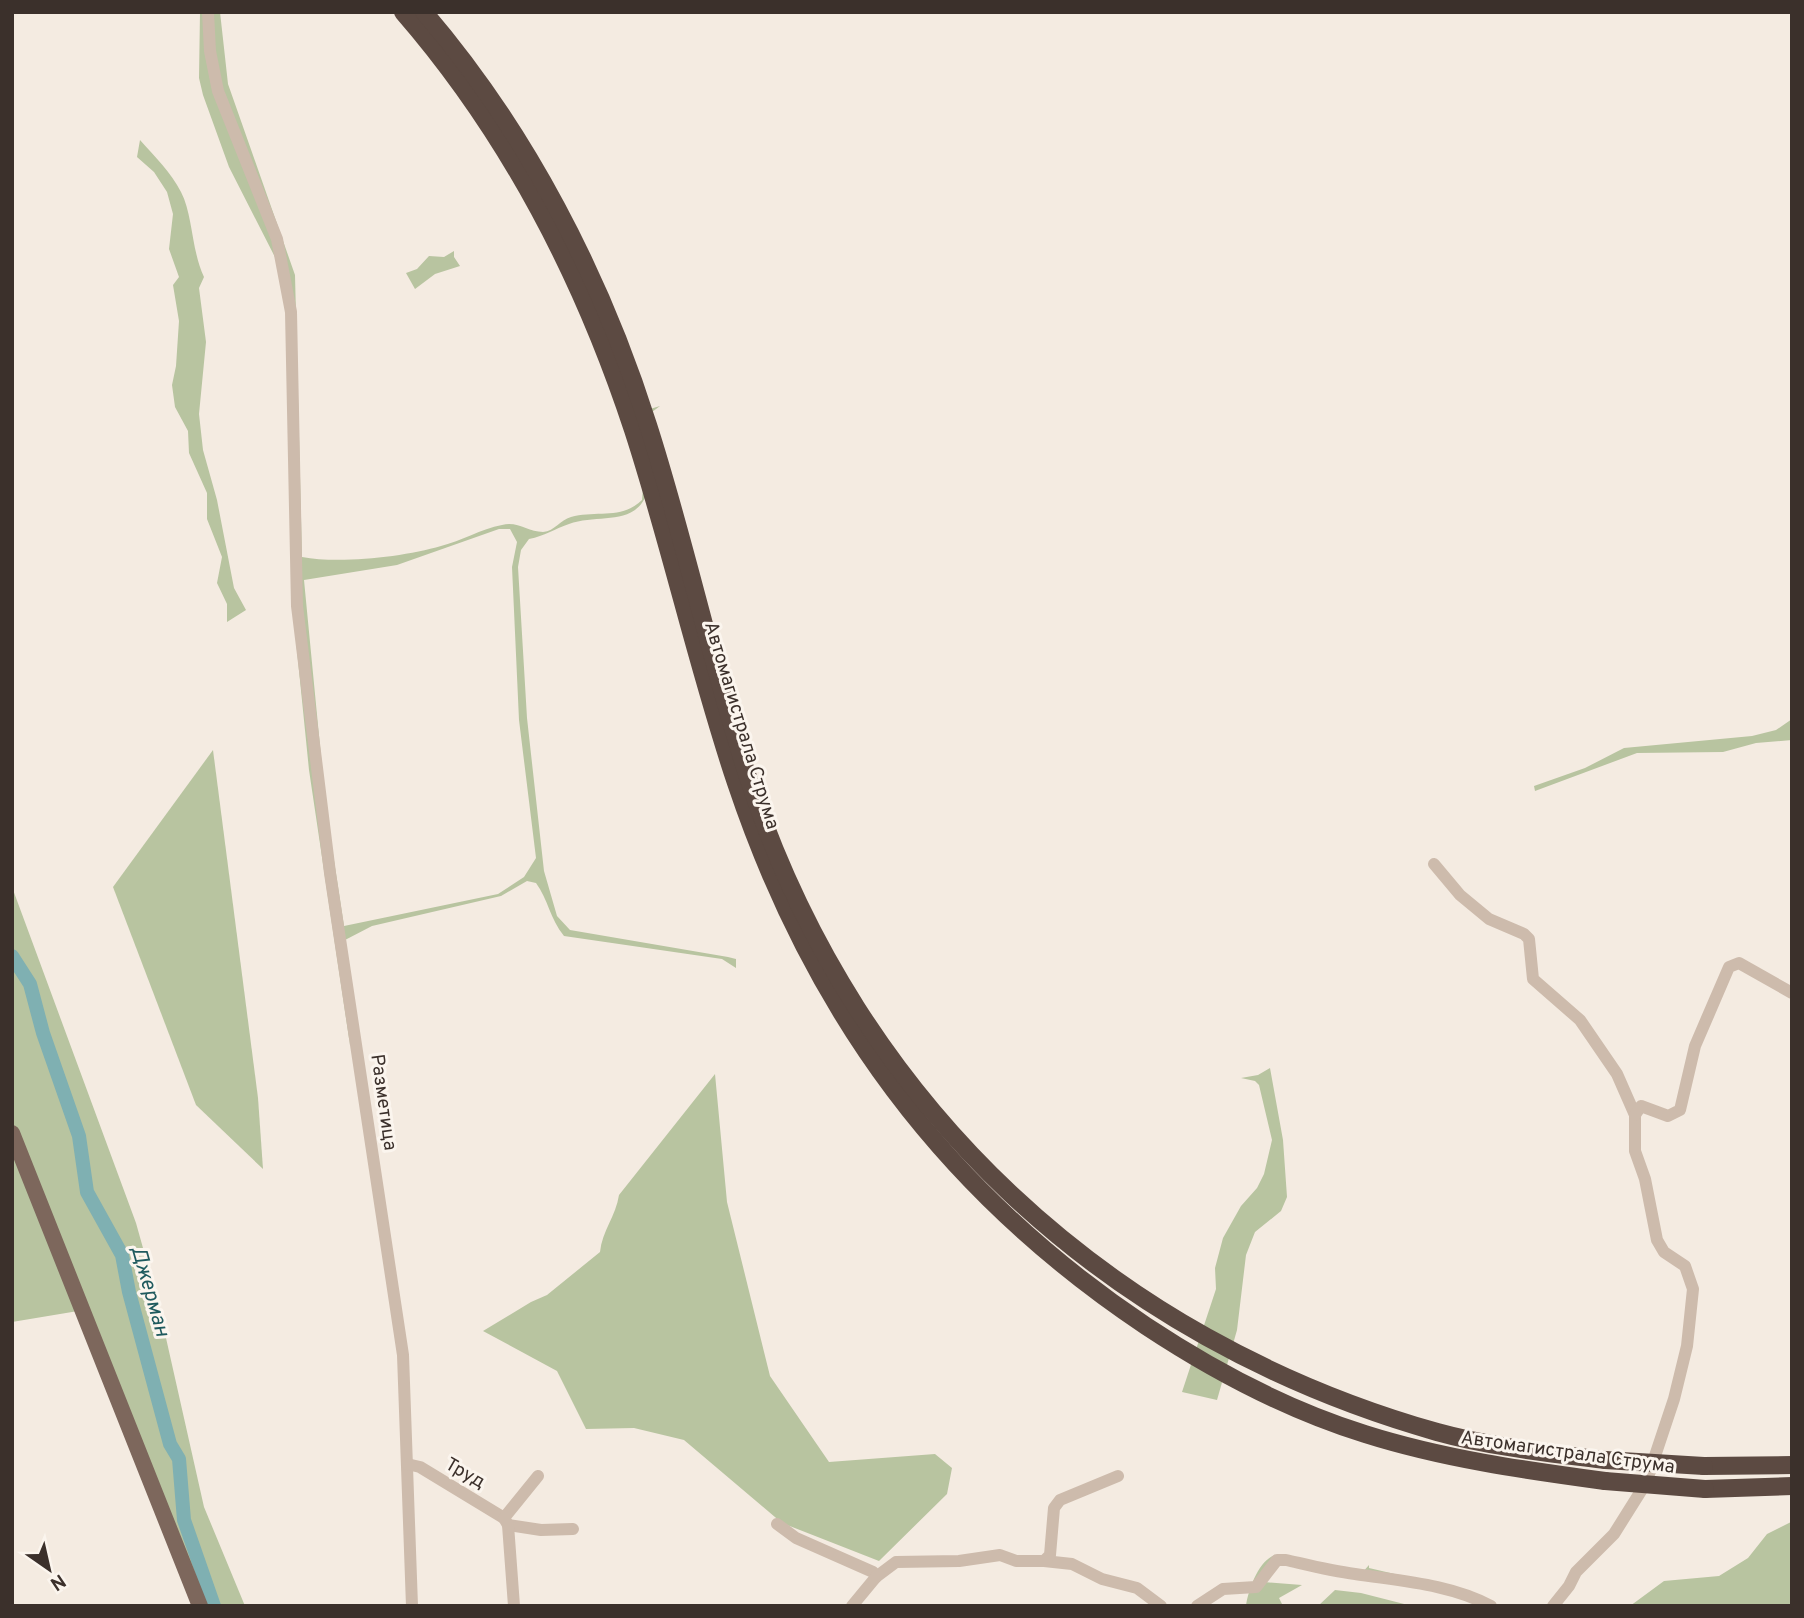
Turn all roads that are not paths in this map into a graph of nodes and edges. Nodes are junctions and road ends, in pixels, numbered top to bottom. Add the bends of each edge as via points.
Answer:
1 (208, 12) edge
2 (403, 12) edge
3 (424, 12) edge
4 (1434, 864) dead end
5 (1792, 993) edge
6 (1635, 1115) junction
7 (12, 1133) edge
8 (407, 1464) junction
9 (1792, 1465) edge
10 (538, 1476) dead end
11 (1118, 1476) dead end
12 (1792, 1486) edge
13 (506, 1521) junction
14 (777, 1524) dead end
15 (573, 1528) dead end
16 (1044, 1561) junction
17 (876, 1577) junction
18 (200, 1606) edge
19 (412, 1606) edge
20 (514, 1606) edge
21 (852, 1606) edge
22 (1161, 1606) edge
23 (1197, 1606) edge
24 (1491, 1606) edge
25 (1553, 1606) edge

1 - 8 street, Разметица via 218,90 277,239 291,312 297,606 330,873 402,1355
2 - 12 highway, Автомагистрала Струма, bridge via 507,154 607,357 632,428 722,740 756,836 808,956 849,1028 900,1100 979,1190 1042,1250 1110,1302 1232,1378 1362,1433 1488,1465 1605,1481 1705,1489
3 - 9 highway, Автомагистрала Струма, bridge via 502,117 581,257 621,348 648,422 735,735 767,831 820,946 915,1089 991,1177 1054,1235 1118,1284 1196,1334 1297,1383 1380,1415 1481,1442 1605,1460
4 - 6 street via 1460,895 1489,919 1529,939 1533,979 1580,1020 1600,1046
5 - 6 street via 1735,963 1729,967 1695,1046 1680,1110 1668,1116 1641,1106
6 - 25 street via 1635,1151 1657,1240 1664,1252 1685,1266 1693,1289 1687,1346 1646,1483 1614,1534 1576,1572
7 - 18 main road
8 - 13 street, Труд
8 - 19 street, Разметица
10 - 13 street
11 - 16 street via 1059,1500 1054,1508 1050,1555
13 - 15 street, Труд via 541,1530
13 - 20 street
14 - 17 street
16 - 17 street via 1016,1561 1000,1555 959,1561 907,1559
16 - 22 street via 1072,1564 1137,1588
17 - 21 street
23 - 24 street via 1223,1589 1256,1587 1277,1560 1384,1576

